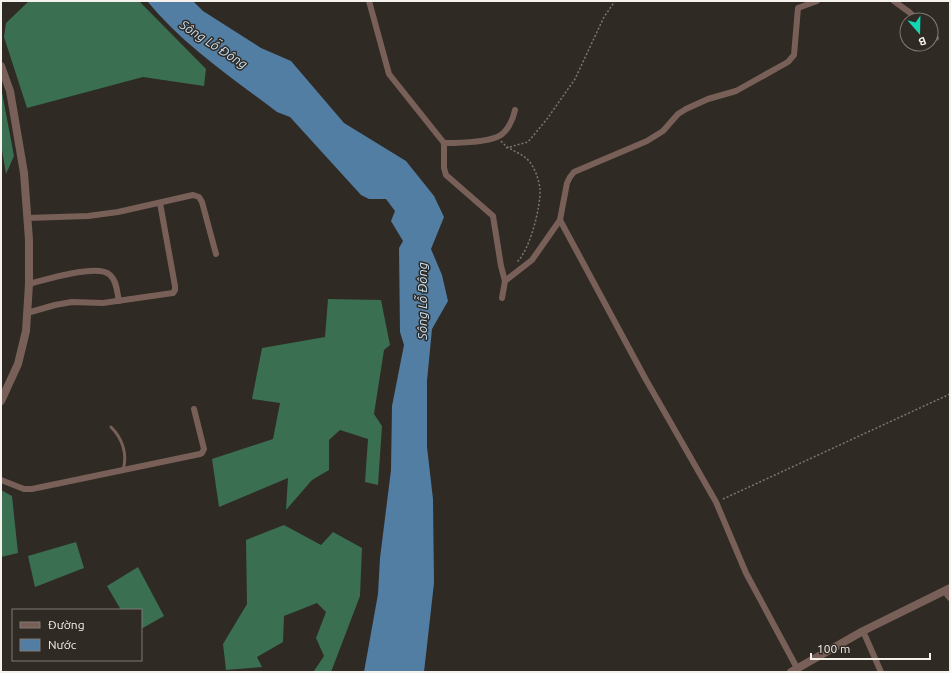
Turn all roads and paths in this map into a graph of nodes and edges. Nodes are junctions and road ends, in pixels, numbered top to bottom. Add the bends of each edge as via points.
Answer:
1 (369, 1) edge
2 (615, 1) edge
3 (817, 1) edge
4 (894, 1) edge
5 (909, 12) edge
6 (1, 66) edge
7 (514, 110) dead end
8 (498, 137) junction
9 (444, 143) junction
10 (506, 148) junction
11 (160, 203) junction
12 (28, 218) junction
13 (560, 220) junction
14 (216, 254) dead end
15 (514, 264) dead end
16 (505, 280) junction
17 (28, 284) junction
18 (502, 298) dead end
19 (119, 301) junction
20 (27, 314) junction
21 (950, 394) edge
22 (1, 401) edge
23 (194, 409) dead end
24 (111, 427) dead end
25 (123, 470) junction
26 (1, 480) edge
27 (716, 502) junction
28 (947, 589) edge
29 (950, 598) edge
30 (863, 631) junction
31 (794, 670) edge
32 (881, 672) edge

1 - 9 street via 389,74
2 - 10 path via 604,17 575,79 547,119 528,142
3 - 13 street via 798,8 794,55 785,64 736,91 686,109 663,131 647,141 574,172 567,183
4 - 5 street
6 - 12 street via 10,91 24,173
7 - 8 street via 513,118
8 - 9 street
8 - 10 path
9 - 16 street via 446,175 493,216
10 - 15 path via 530,161 540,190 529,239 523,255
11 - 12 street via 102,214
11 - 14 street via 189,196 198,197 202,202
11 - 19 street via 175,290 173,293 158,296
12 - 17 street
13 - 16 street via 532,260
13 - 27 street
16 - 18 street
17 - 19 street via 90,270 103,271 112,276
17 - 20 street
19 - 20 street via 72,302
20 - 22 street via 26,331 18,364
21 - 27 path
23 - 25 street via 204,449 202,453
24 - 25 lane via 123,448
25 - 26 street via 32,489 24,489
27 - 31 street via 746,572
28 - 29 street
28 - 30 street
30 - 31 street
30 - 32 street

